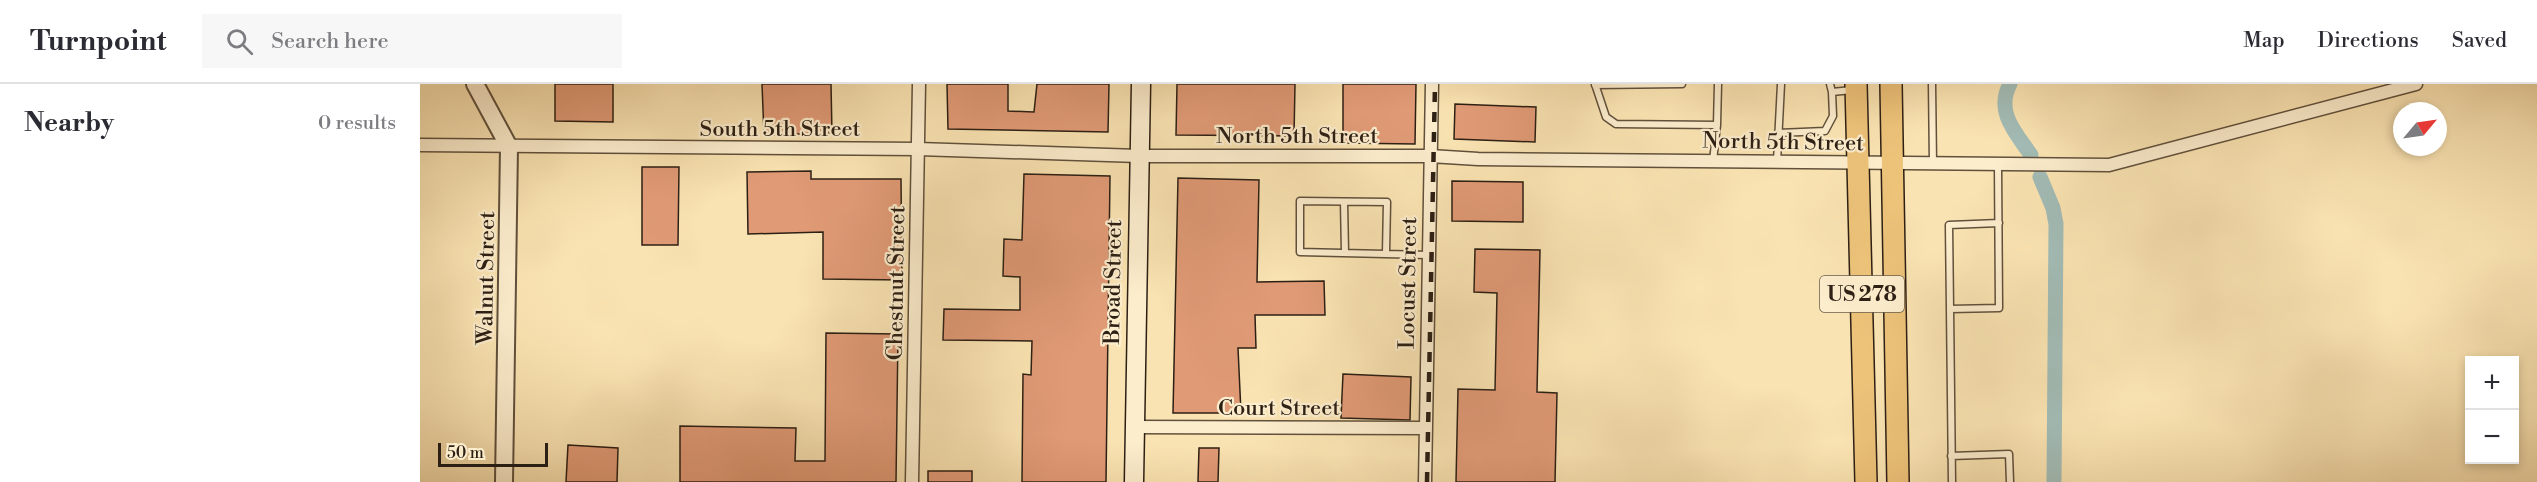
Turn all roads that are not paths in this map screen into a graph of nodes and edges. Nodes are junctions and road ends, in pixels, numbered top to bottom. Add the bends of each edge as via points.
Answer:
1 (475, 84) edge
2 (919, 84) edge
3 (1141, 84) edge
4 (1432, 84) edge
5 (1682, 84) edge
6 (1718, 84) edge
7 (1781, 84) edge
8 (1830, 84) edge
9 (1891, 84) edge
10 (1932, 84) edge
11 (2416, 84) edge
12 (1595, 85) edge
13 (1856, 87) edge
14 (1832, 92) junction
15 (1718, 125) junction
16 (1778, 133) junction
17 (420, 145) edge
18 (509, 147) junction
19 (918, 149) junction
20 (1139, 156) junction
21 (1430, 156) junction
22 (1713, 161) junction
23 (1777, 162) junction
24 (1858, 163) junction
25 (1894, 164) junction
26 (1933, 164) junction
27 (1998, 165) junction
28 (1344, 202) junction
29 (1999, 224) junction
30 (1345, 253) junction
31 (1386, 254) junction
32 (1428, 255) junction
33 (1950, 309) junction
34 (1133, 427) junction
35 (1426, 428) junction
36 (1952, 456) junction
37 (504, 482) edge
38 (912, 482) edge
39 (1134, 482) edge
40 (1425, 482) edge
41 (1866, 482) edge
42 (1898, 482) edge
43 (1952, 482) edge
44 (2010, 482) edge

1 - 18 street, Walnut Street
2 - 19 street, Chestnut Street
3 - 20 main road, Broad Street
4 - 21 street, Locust Street
5 - 12 lane
6 - 15 lane
7 - 16 lane
8 - 14 lane
9 - 25 highway, US 278
10 - 26 lane
11 - 27 street, North 5th Street via 2109,165
12 - 15 lane via 1606,117 1616,124
13 - 14 lane
13 - 24 highway, US 278
14 - 16 lane via 1833,116 1824,131
15 - 22 lane
16 - 23 lane
17 - 18 street, South 5th Street
18 - 19 street, South 5th Street
18 - 37 street, Walnut Street
19 - 20 street, South 5th Street
19 - 38 street, Chestnut Street
20 - 21 street, North 5th Street
20 - 34 main road, Broad Street
21 - 22 street, North 5th Street
21 - 32 street, Locust Street
22 - 23 street, North 5th Street
23 - 24 street, North 5th Street
24 - 25 street, North 5th Street
24 - 41 highway, US 278
25 - 26 street, North 5th Street
25 - 42 highway, US 278
26 - 27 street, North 5th Street
27 - 29 lane
28 - 30 lane
28 - 30 lane via 1300,201 1300,252
28 - 31 lane via 1387,202
29 - 33 lane via 1999,308
29 - 33 lane via 1949,225
30 - 31 lane
31 - 32 lane
32 - 35 street, Locust Street
33 - 36 lane
34 - 35 street, Court Street
34 - 39 main road, Broad Street
35 - 40 street, Locust Street
36 - 43 lane
36 - 44 lane via 2009,454

